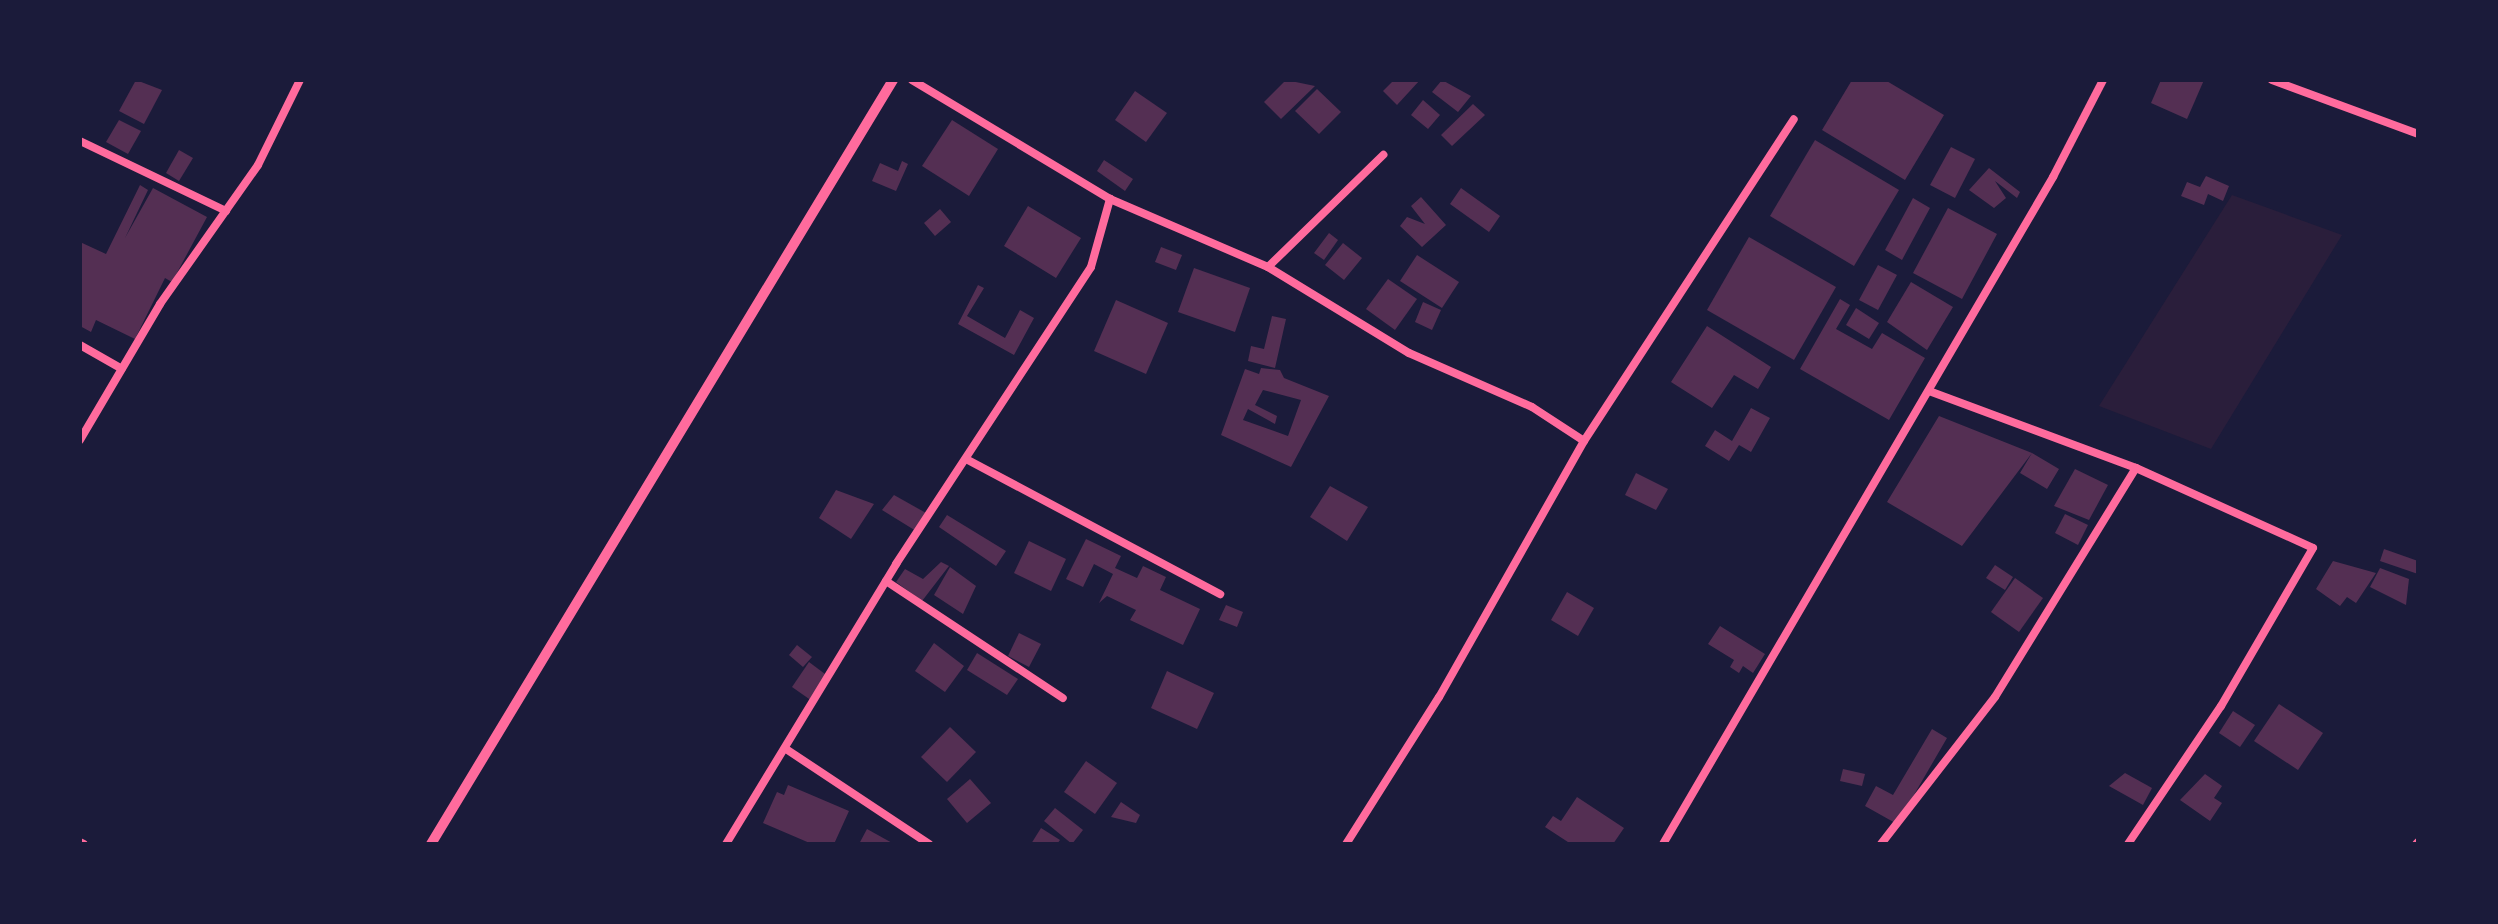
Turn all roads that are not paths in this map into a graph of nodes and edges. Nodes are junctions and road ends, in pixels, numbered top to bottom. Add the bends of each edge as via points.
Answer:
1 (300, 80) edge
2 (892, 80) edge
3 (912, 80) edge
4 (2103, 80) edge
5 (2272, 80) edge
6 (1794, 118) dead end
7 (2418, 134) edge
8 (80, 141) edge
9 (1383, 155) dead end
10 (1110, 200) junction
11 (226, 211) junction
12 (1268, 267) junction
13 (80, 345) edge
14 (122, 369) junction
15 (1928, 391) junction
16 (80, 440) edge
17 (1584, 441) junction
18 (966, 459) junction
19 (2136, 468) junction
20 (886, 580) junction
21 (1220, 594) dead end
22 (1063, 698) dead end
23 (786, 748) junction
24 (430, 844) edge
25 (726, 844) edge
26 (929, 844) edge
27 (1346, 844) edge
28 (1662, 844) edge
29 (1880, 844) edge
30 (2128, 844) edge

1 - 11 street via 276,135
2 - 24 street
3 - 10 street
4 - 15 street
5 - 7 street
6 - 17 street
8 - 11 street
9 - 12 street
10 - 12 street
10 - 18 street via 1091,267
11 - 14 street
12 - 17 street via 1409,352 1532,407
13 - 14 street
14 - 16 street
15 - 19 street
15 - 28 street
17 - 27 street
18 - 20 street
18 - 21 street
19 - 29 street via 1995,698
19 - 30 street via 2314,548 2221,706
20 - 22 street
20 - 23 street
23 - 25 street
23 - 26 street

